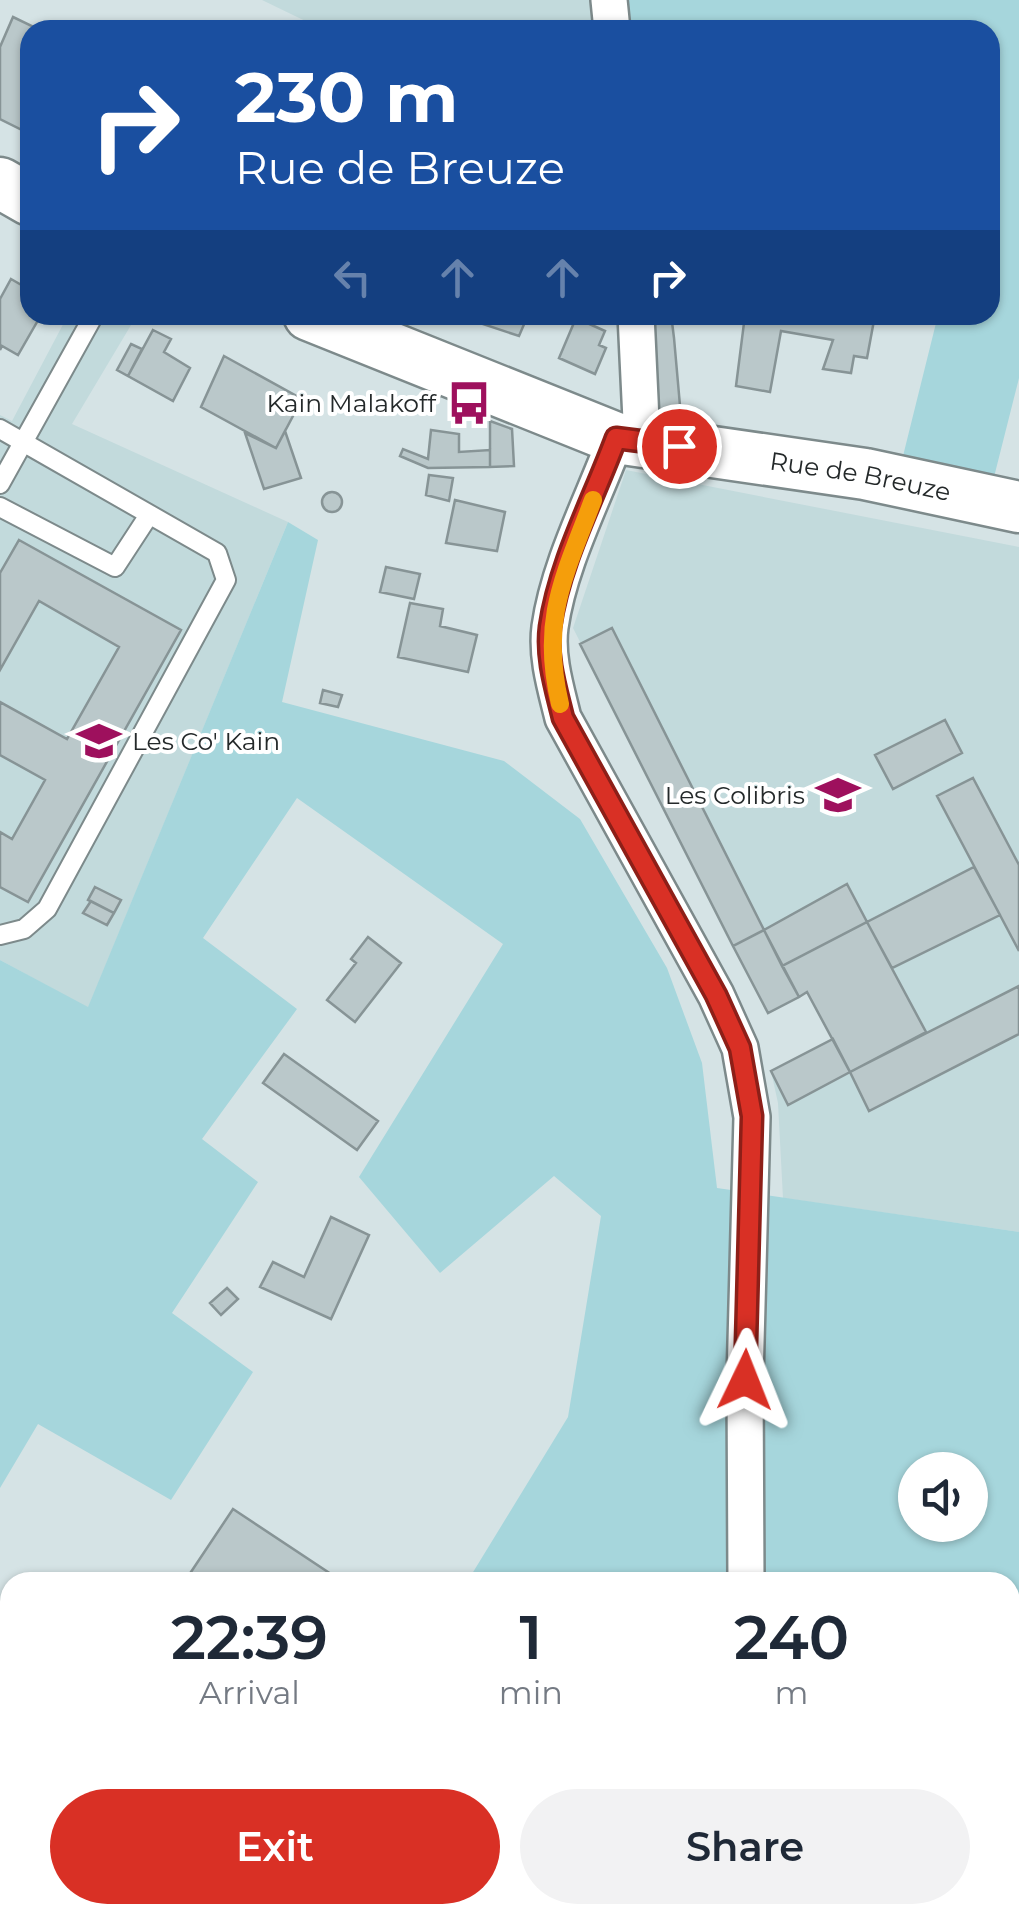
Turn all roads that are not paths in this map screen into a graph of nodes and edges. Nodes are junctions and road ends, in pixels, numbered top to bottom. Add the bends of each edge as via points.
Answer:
1 (88, 325) edge
2 (334, 325) edge
3 (635, 325) edge
4 (0, 429) edge
5 (629, 439) junction
6 (23, 441) junction
7 (0, 484) edge
8 (1019, 507) edge
9 (0, 508) edge
10 (149, 516) junction
11 (0, 934) edge
12 (746, 1572) edge

1 - 6 lane
2 - 5 street, Rue de Breuze
3 - 5 street
4 - 6 lane
5 - 8 street, Rue de Breuze via 865,474
5 - 12 street via 561,583 550,629 552,671 563,718 740,1048 752,1116
6 - 7 lane
6 - 10 lane
9 - 10 lane via 115,567
10 - 11 lane via 217,553 226,580 47,909 24,930

